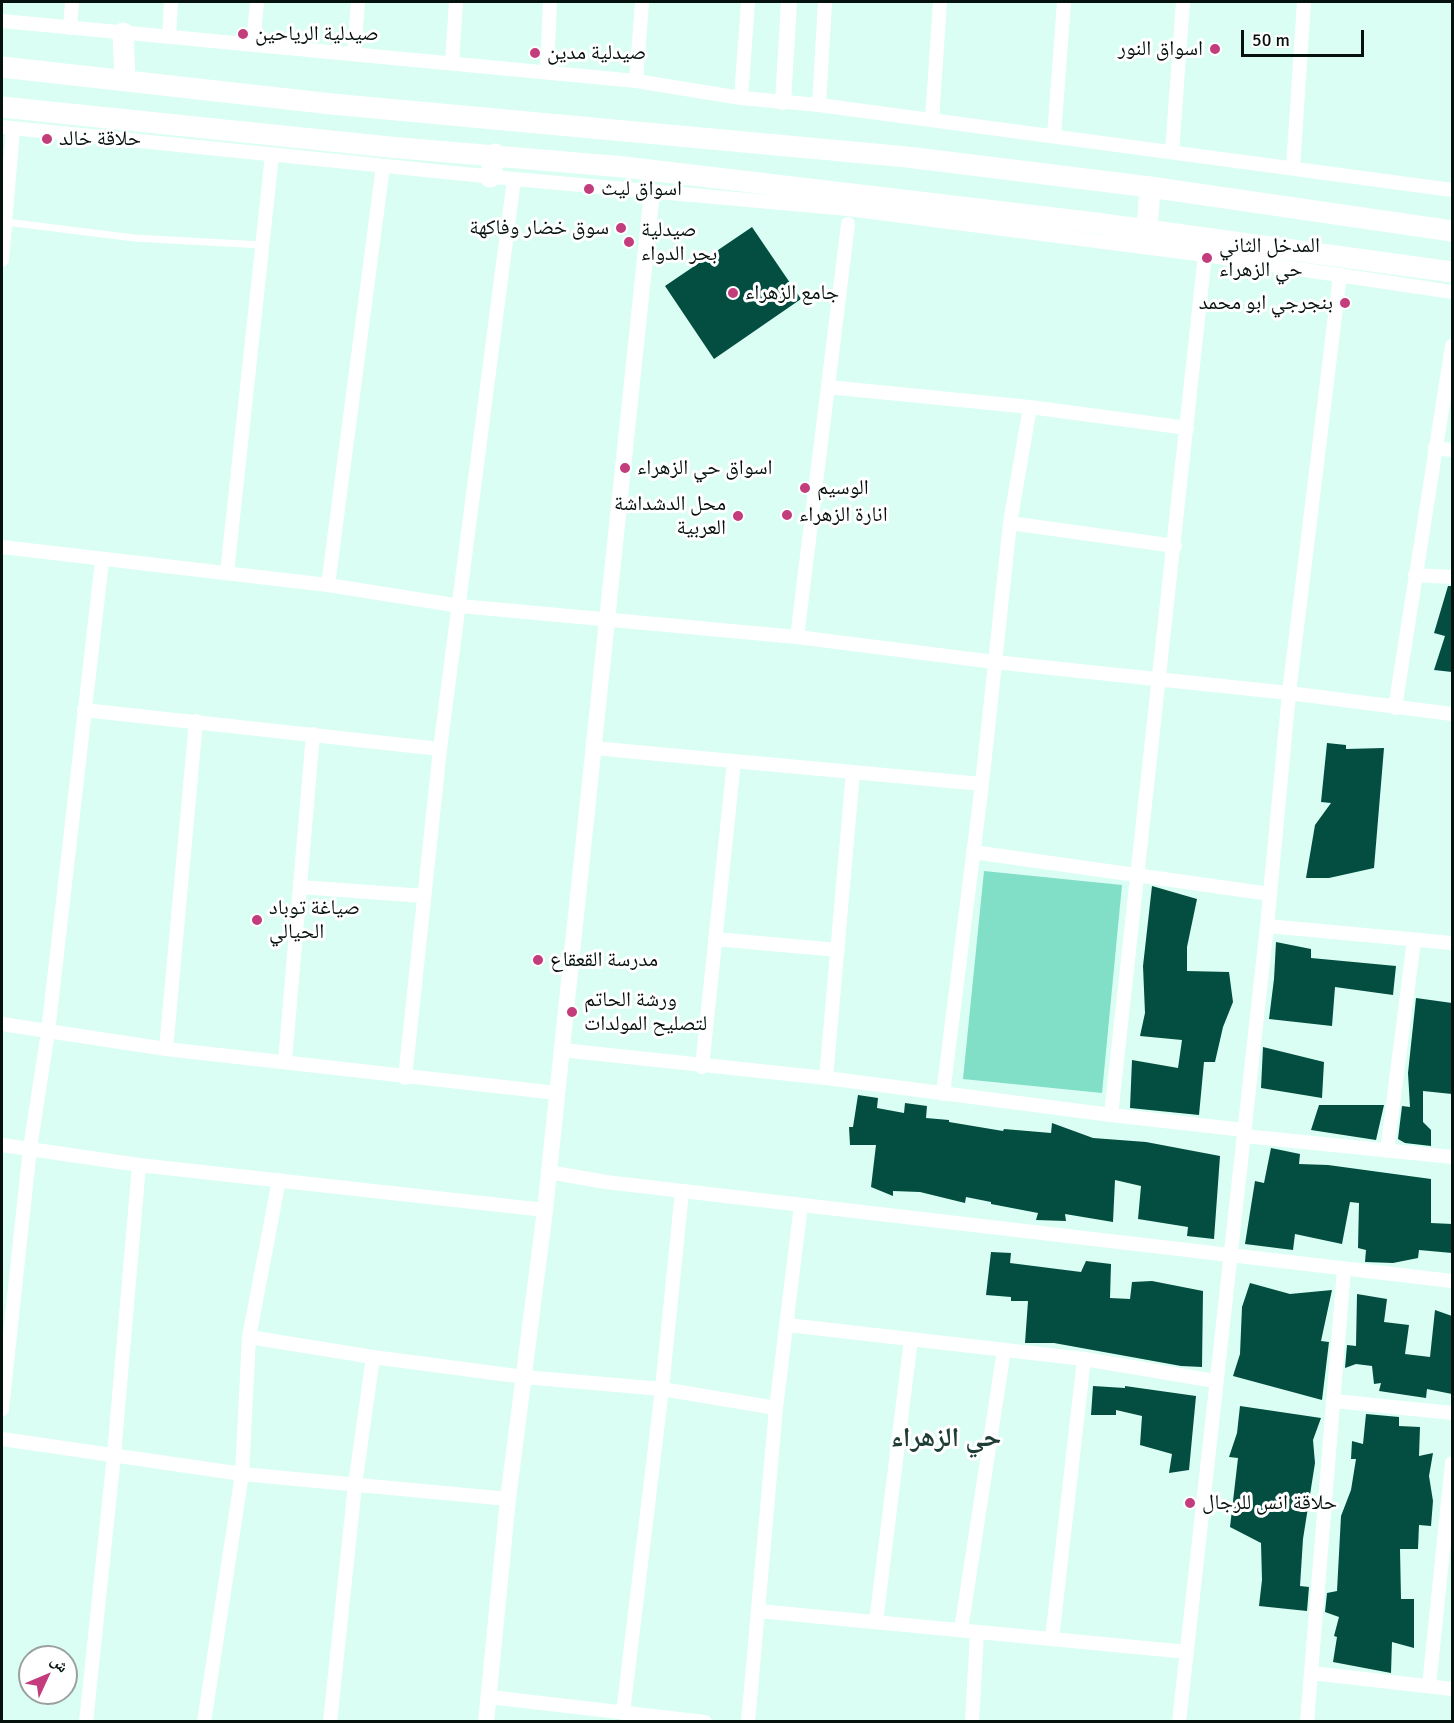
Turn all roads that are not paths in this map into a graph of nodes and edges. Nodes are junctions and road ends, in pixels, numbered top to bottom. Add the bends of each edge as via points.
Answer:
1 (72, 2) edge
2 (171, 2) edge
3 (257, 2) edge
4 (358, 2) edge
5 (456, 2) edge
6 (550, 2) edge
7 (642, 2) edge
8 (748, 2) edge
9 (789, 2) edge
10 (825, 2) edge
11 (940, 2) edge
12 (1064, 2) edge
13 (1183, 2) edge
14 (1304, 2) edge
15 (2, 21) edge
16 (70, 28) junction
17 (123, 33) junction
18 (169, 37) junction
19 (253, 45) junction
20 (354, 54) junction
21 (453, 63) junction
22 (2, 67) edge
23 (547, 72) junction
24 (125, 80) junction
25 (636, 81) junction
26 (741, 98) junction
27 (783, 102) junction
28 (819, 105) junction
29 (2, 106) edge
30 (932, 120) junction
31 (8, 128) edge
32 (1054, 136) junction
33 (1172, 152) junction
34 (495, 154) junction
35 (272, 155) junction
36 (383, 166) junction
37 (1293, 168) junction
38 (490, 177) junction
39 (514, 179) junction
40 (1150, 187) junction
41 (1452, 190) edge
42 (652, 192) junction
43 (4, 221) edge
44 (848, 224) dead end
45 (1147, 230) junction
46 (1452, 231) edge
47 (1097, 232) junction
48 (262, 244) junction
49 (1205, 255) junction
50 (2, 260) edge
51 (1452, 272) edge
52 (1340, 275) junction
53 (1452, 292) edge
54 (1452, 346) edge
55 (828, 387) junction
56 (1030, 407) junction
57 (1187, 428) junction
58 (1435, 447) junction
59 (1452, 450) edge
60 (1010, 523) junction
61 (1175, 546) junction
62 (2, 547) edge
63 (102, 561) junction
64 (227, 573) junction
65 (1415, 575) junction
66 (1452, 578) edge
67 (328, 585) junction
68 (460, 606) junction
69 (605, 620) junction
70 (797, 637) junction
71 (994, 662) junction
72 (1159, 679) junction
73 (1289, 693) junction
74 (1395, 708) junction
75 (84, 710) junction
76 (1452, 714) edge
77 (196, 721) junction
78 (313, 734) junction
79 (593, 748) junction
80 (440, 749) junction
81 (734, 761) junction
82 (853, 772) junction
83 (981, 784) junction
84 (974, 852) junction
85 (1137, 876) junction
86 (300, 887) junction
87 (1270, 894) junction
88 (424, 896) junction
89 (1267, 926) junction
90 (715, 939) junction
91 (1414, 940) junction
92 (1452, 943) edge
93 (838, 950) junction
94 (2, 1024) edge
95 (48, 1032) junction
96 (166, 1050) junction
97 (562, 1050) junction
98 (285, 1061) junction
99 (702, 1066) junction
100 (405, 1078) junction
101 (826, 1078) junction
102 (557, 1093) junction
103 (943, 1094) junction
104 (1111, 1115) junction
105 (1244, 1133) junction
106 (2, 1145) edge
107 (30, 1148) junction
108 (1387, 1151) junction
109 (1452, 1157) edge
110 (139, 1165) junction
111 (548, 1172) junction
112 (279, 1180) junction
113 (682, 1191) junction
114 (801, 1205) junction
115 (545, 1210) junction
116 (1229, 1256) junction
117 (1344, 1269) junction
118 (1452, 1281) edge
119 (788, 1325) junction
120 (249, 1337) junction
121 (911, 1339) junction
122 (1004, 1350) junction
123 (373, 1357) junction
124 (1084, 1359) junction
125 (524, 1377) junction
126 (1215, 1381) junction
127 (662, 1389) junction
128 (1334, 1401) junction
129 (776, 1408) junction
130 (2, 1409) edge
131 (1452, 1413) edge
132 (2, 1439) edge
133 (114, 1455) junction
134 (1452, 1463) edge
135 (242, 1474) junction
136 (355, 1485) junction
137 (508, 1499) junction
138 (1450, 1529) edge
139 (759, 1611) junction
140 (876, 1622) junction
141 (961, 1630) junction
142 (977, 1632) junction
143 (1052, 1639) junction
144 (1187, 1652) junction
145 (1311, 1673) junction
146 (1429, 1686) junction
147 (1452, 1689) edge
148 (489, 1697) junction
149 (623, 1713) junction
150 (86, 1722) edge
151 (204, 1722) edge
152 (330, 1722) edge
153 (486, 1722) edge
154 (705, 1722) edge
155 (748, 1722) edge
156 (972, 1722) edge
157 (1179, 1722) edge
158 (1307, 1722) edge

1 - 16 street
2 - 18 street
3 - 19 street
4 - 20 street
5 - 21 street
6 - 23 street
7 - 25 street
8 - 26 street
9 - 27 street
10 - 28 street
11 - 30 street
12 - 32 street
13 - 33 street
14 - 37 street
15 - 16 street
16 - 17 street
17 - 18 street
17 - 24 main road
18 - 19 street
19 - 20 street
20 - 21 street
21 - 23 street
22 - 24 main road
23 - 25 street
24 - 40 main road via 332,104 896,156
25 - 26 street
26 - 27 street
27 - 28 street
28 - 30 street
29 - 34 main road via 378,146
30 - 32 street
31 - 35 street
31 - 43 street
32 - 33 street
33 - 37 street
34 - 38 main road
34 - 47 main road
35 - 36 street
35 - 48 street
36 - 38 street
36 - 67 street
37 - 41 street
38 - 39 street
39 - 42 street
39 - 68 street
40 - 45 main road
40 - 46 main road
42 - 47 street
42 - 69 street
43 - 48 lane via 134,238
43 - 50 street
44 - 55 street
45 - 47 main road
45 - 51 main road
47 - 49 street
48 - 64 street
49 - 52 street
49 - 57 street
52 - 53 street
52 - 73 street
54 - 58 street
55 - 56 street
55 - 70 street
56 - 57 street
56 - 60 street
57 - 61 street
58 - 59 street
58 - 65 street
60 - 61 street
60 - 71 street
61 - 72 street
62 - 63 street
63 - 64 street
63 - 75 street
64 - 67 street
65 - 66 street
65 - 74 street
67 - 68 street
68 - 69 street
68 - 80 street
69 - 70 street
69 - 79 street
70 - 71 street
71 - 72 street
71 - 83 street
72 - 73 street
72 - 85 street
73 - 74 street
73 - 87 street
74 - 76 street
75 - 77 street
75 - 95 street
77 - 78 street
77 - 96 street
78 - 80 street
78 - 86 street
79 - 81 street
79 - 97 street
80 - 88 street
81 - 82 street
81 - 90 street
82 - 83 street
82 - 93 street
83 - 84 street
84 - 85 street
84 - 103 street
85 - 87 street
85 - 104 street
86 - 88 street
86 - 98 street
87 - 89 street
88 - 100 street
89 - 91 street
89 - 105 street
90 - 93 street
90 - 99 street
91 - 92 street
91 - 108 street
93 - 101 street
94 - 95 street
95 - 96 street
95 - 107 street
96 - 98 street
97 - 99 street
97 - 102 street
98 - 100 street
99 - 101 street
100 - 102 street
101 - 103 street
102 - 111 street
103 - 104 street
104 - 105 street
105 - 108 street
105 - 116 street
106 - 107 street
107 - 110 street
107 - 130 street
108 - 109 street
110 - 112 street
110 - 133 street
111 - 113 street
111 - 115 street
112 - 115 street
112 - 120 street
113 - 114 street
113 - 127 street
114 - 116 street
114 - 119 street
115 - 125 street
116 - 117 street
116 - 126 street
117 - 118 street
117 - 128 street
119 - 121 street
119 - 129 street
120 - 123 street
120 - 135 street
121 - 122 street
121 - 140 street
122 - 124 street
122 - 141 street
123 - 125 street
123 - 136 street
124 - 126 street
124 - 143 street
125 - 127 street
125 - 137 street
126 - 144 street
127 - 129 street
127 - 149 street
128 - 131 street
128 - 145 street
129 - 139 street
132 - 133 street
133 - 135 street
133 - 150 street
134 - 138 street
135 - 136 street
135 - 151 street
136 - 137 street
136 - 152 street
137 - 148 street
138 - 146 street
139 - 140 street
139 - 155 street
140 - 141 street
141 - 142 street
142 - 143 street
142 - 156 street
143 - 144 street
144 - 157 street
145 - 146 street
145 - 158 street
146 - 147 street
148 - 149 street
148 - 153 street
149 - 154 street

